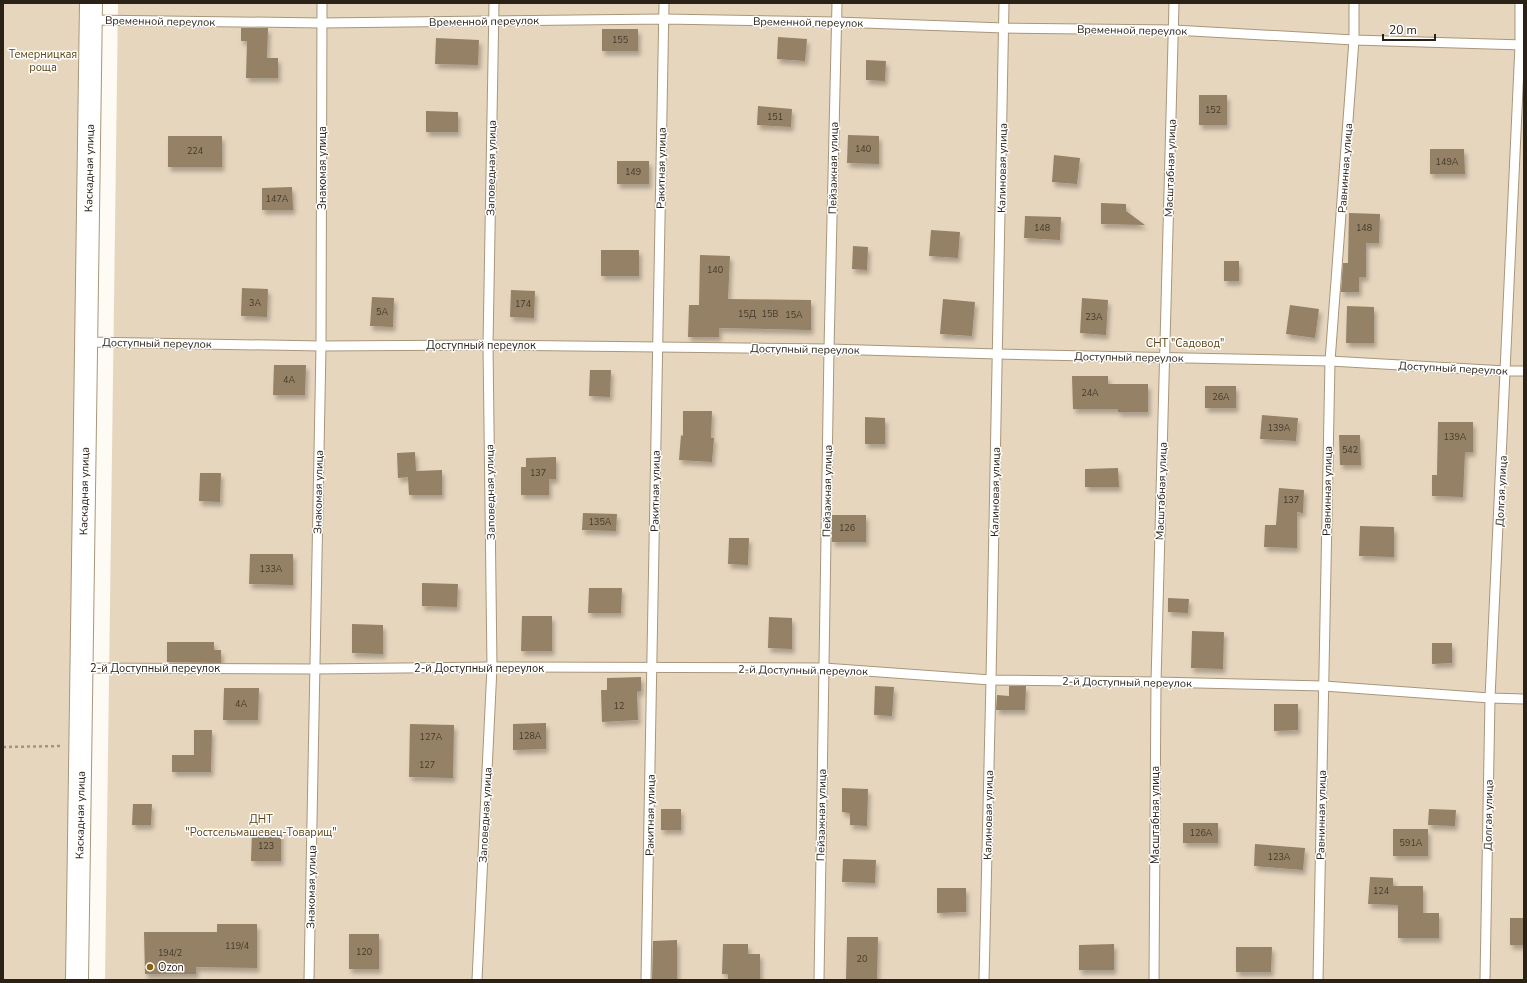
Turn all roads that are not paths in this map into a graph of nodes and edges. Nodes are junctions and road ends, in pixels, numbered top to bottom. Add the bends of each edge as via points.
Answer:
1 (322, 3) edge
2 (494, 3) edge
3 (664, 3) edge
4 (837, 3) edge
5 (1004, 3) edge
6 (1174, 3) edge
7 (1354, 3) edge
8 (1520, 3) edge
9 (91, 12) edge
10 (664, 19) junction
11 (494, 21) junction
12 (322, 22) junction
13 (836, 22) junction
14 (1004, 28) junction
15 (1174, 30) junction
16 (1354, 40) junction
17 (1522, 45) edge
18 (86, 342) junction
19 (488, 344) junction
20 (321, 346) junction
21 (657, 347) junction
22 (829, 348) junction
23 (998, 354) junction
24 (1165, 357) junction
25 (1330, 361) junction
26 (1506, 371) junction
27 (1524, 371) edge
28 (492, 667) junction
29 (82, 668) junction
30 (652, 668) junction
31 (824, 668) junction
32 (315, 669) junction
33 (992, 680) junction
34 (1156, 682) junction
35 (1324, 686) junction
36 (1490, 698) junction
37 (1524, 699) edge
38 (77, 980) edge
39 (309, 980) edge
40 (478, 980) edge
41 (646, 980) edge
42 (818, 980) edge
43 (984, 980) edge
44 (1154, 980) edge
45 (1318, 980) edge
46 (1485, 980) edge

1 - 12 lane, Знакомая улица
2 - 11 lane, Заповедная улица
3 - 10 lane, Ракитная улица
4 - 13 lane, Пейзажная улица
5 - 14 lane, Калиновая улица
6 - 15 lane, Масштабная улица
7 - 16 lane, Равнинная улица
8 - 17 lane, Долгая улица
9 - 12 lane, Временной переулок
9 - 18 street, Каскадная улица
10 - 11 lane, Временной переулок
10 - 13 lane, Временной переулок
10 - 21 lane, Ракитная улица
11 - 12 lane, Временной переулок
11 - 19 lane, Заповедная улица
12 - 20 lane, Знакомая улица
13 - 14 lane, Временной переулок
13 - 22 lane, Пейзажная улица
14 - 15 lane, Временной переулок
14 - 23 lane, Калиновая улица
15 - 16 lane, Временной переулок
15 - 24 lane, Масштабная улица
16 - 17 lane, Временной переулок
16 - 25 lane, Равнинная улица
17 - 26 lane, Долгая улица
18 - 20 lane, Доступный переулок
18 - 29 street, Каскадная улица
19 - 20 lane, Доступный переулок
19 - 21 lane, Доступный переулок
19 - 28 lane, Заповедная улица
20 - 32 lane, Знакомая улица
21 - 22 lane, Доступный переулок
21 - 30 lane, Ракитная улица
22 - 23 lane, Доступный переулок
22 - 31 lane, Пейзажная улица
23 - 24 lane, Доступный переулок
23 - 33 lane, Калиновая улица
24 - 25 lane, Доступный переулок
24 - 34 lane, Масштабная улица
25 - 26 lane, Доступный переулок
25 - 35 lane, Равнинная улица
26 - 27 lane, Доступный переулок
26 - 36 lane, Долгая улица
28 - 30 lane, 2-й Доступный переулок
28 - 32 lane, 2-й Доступный переулок
28 - 40 lane, Заповедная улица
29 - 32 lane, 2-й Доступный переулок
29 - 38 street, Каскадная улица
30 - 31 lane, 2-й Доступный переулок
30 - 41 lane, Ракитная улица
31 - 33 lane, 2-й Доступный переулок
31 - 42 lane, Пейзажная улица
32 - 39 lane, Знакомая улица
33 - 34 lane, 2-й Доступный переулок
33 - 43 lane, Калиновая улица
34 - 35 lane, 2-й Доступный переулок
34 - 44 lane, Масштабная улица
35 - 36 lane, 2-й Доступный переулок
35 - 45 lane, Равнинная улица
36 - 37 lane, 2-й Доступный переулок
36 - 46 lane, Долгая улица

